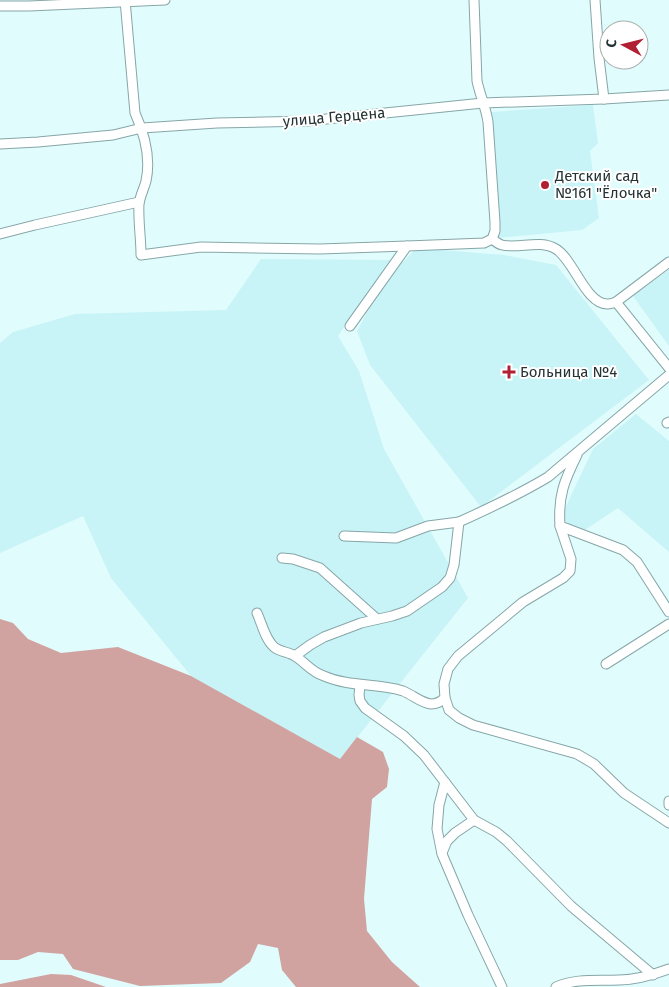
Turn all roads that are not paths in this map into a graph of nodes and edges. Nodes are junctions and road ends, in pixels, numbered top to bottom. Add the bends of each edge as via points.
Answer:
1 (165, 0) edge
2 (474, 0) edge
3 (595, 0) edge
4 (125, 1) edge
5 (29, 3) edge
6 (0, 6) edge
7 (669, 94) edge
8 (604, 100) junction
9 (483, 103) junction
10 (142, 128) junction
11 (0, 144) edge
12 (139, 202) junction
13 (0, 234) edge
14 (492, 239) junction
15 (407, 246) junction
16 (669, 262) edge
17 (616, 302) junction
18 (350, 326) dead end
19 (669, 368) edge
20 (669, 375) edge
21 (579, 451) junction
22 (459, 522) junction
23 (560, 526) junction
24 (344, 536) dead end
25 (282, 558) dead end
26 (669, 612) edge
27 (258, 613) dead end
28 (377, 619) junction
29 (669, 624) edge
30 (295, 656) junction
31 (606, 664) dead end
32 (360, 685) junction
33 (445, 698) junction
34 (445, 782) junction
35 (669, 801) edge
36 (669, 805) edge
37 (474, 820) junction
38 (669, 823) edge
39 (442, 854) junction
40 (669, 969) edge
41 (653, 975) junction
42 (502, 987) edge
43 (556, 987) edge

1 - 4 street
2 - 9 street via 477,81
3 - 8 street
4 - 5 street
4 - 10 street via 135,113
5 - 6 street
7 - 8 street, улица Герцена
8 - 9 street, улица Герцена
9 - 10 street, улица Герцена via 306,121
9 - 14 street via 488,122 495,222
10 - 11 street, улица Герцена via 114,134
10 - 12 street via 148,163
12 - 13 street
12 - 15 street via 141,255 201,247 320,249
14 - 15 street via 484,243
14 - 17 street via 510,246 537,245 556,249 591,295 599,302
15 - 18 street
16 - 17 street
17 - 19 street
20 - 21 street
21 - 22 street via 531,488
21 - 23 street via 562,489
22 - 24 street via 428,526 396,538
22 - 28 street via 450,578 407,611
23 - 26 street via 623,550 637,562
23 - 33 street via 571,559 570,571 523,602 458,656 448,668
25 - 28 street via 320,568
27 - 30 street via 267,638 275,648
28 - 30 street via 324,637
29 - 31 street
30 - 32 street via 320,675
32 - 33 street via 406,692 431,704
32 - 34 street via 360,702 404,736
33 - 38 street via 449,710 473,726 577,754 594,764 624,793
34 - 37 street
34 - 39 street via 437,829
35 - 36 street
37 - 39 street via 447,841
37 - 41 street via 508,841 571,906
39 - 42 street
40 - 41 street
41 - 43 street via 620,980 577,980

